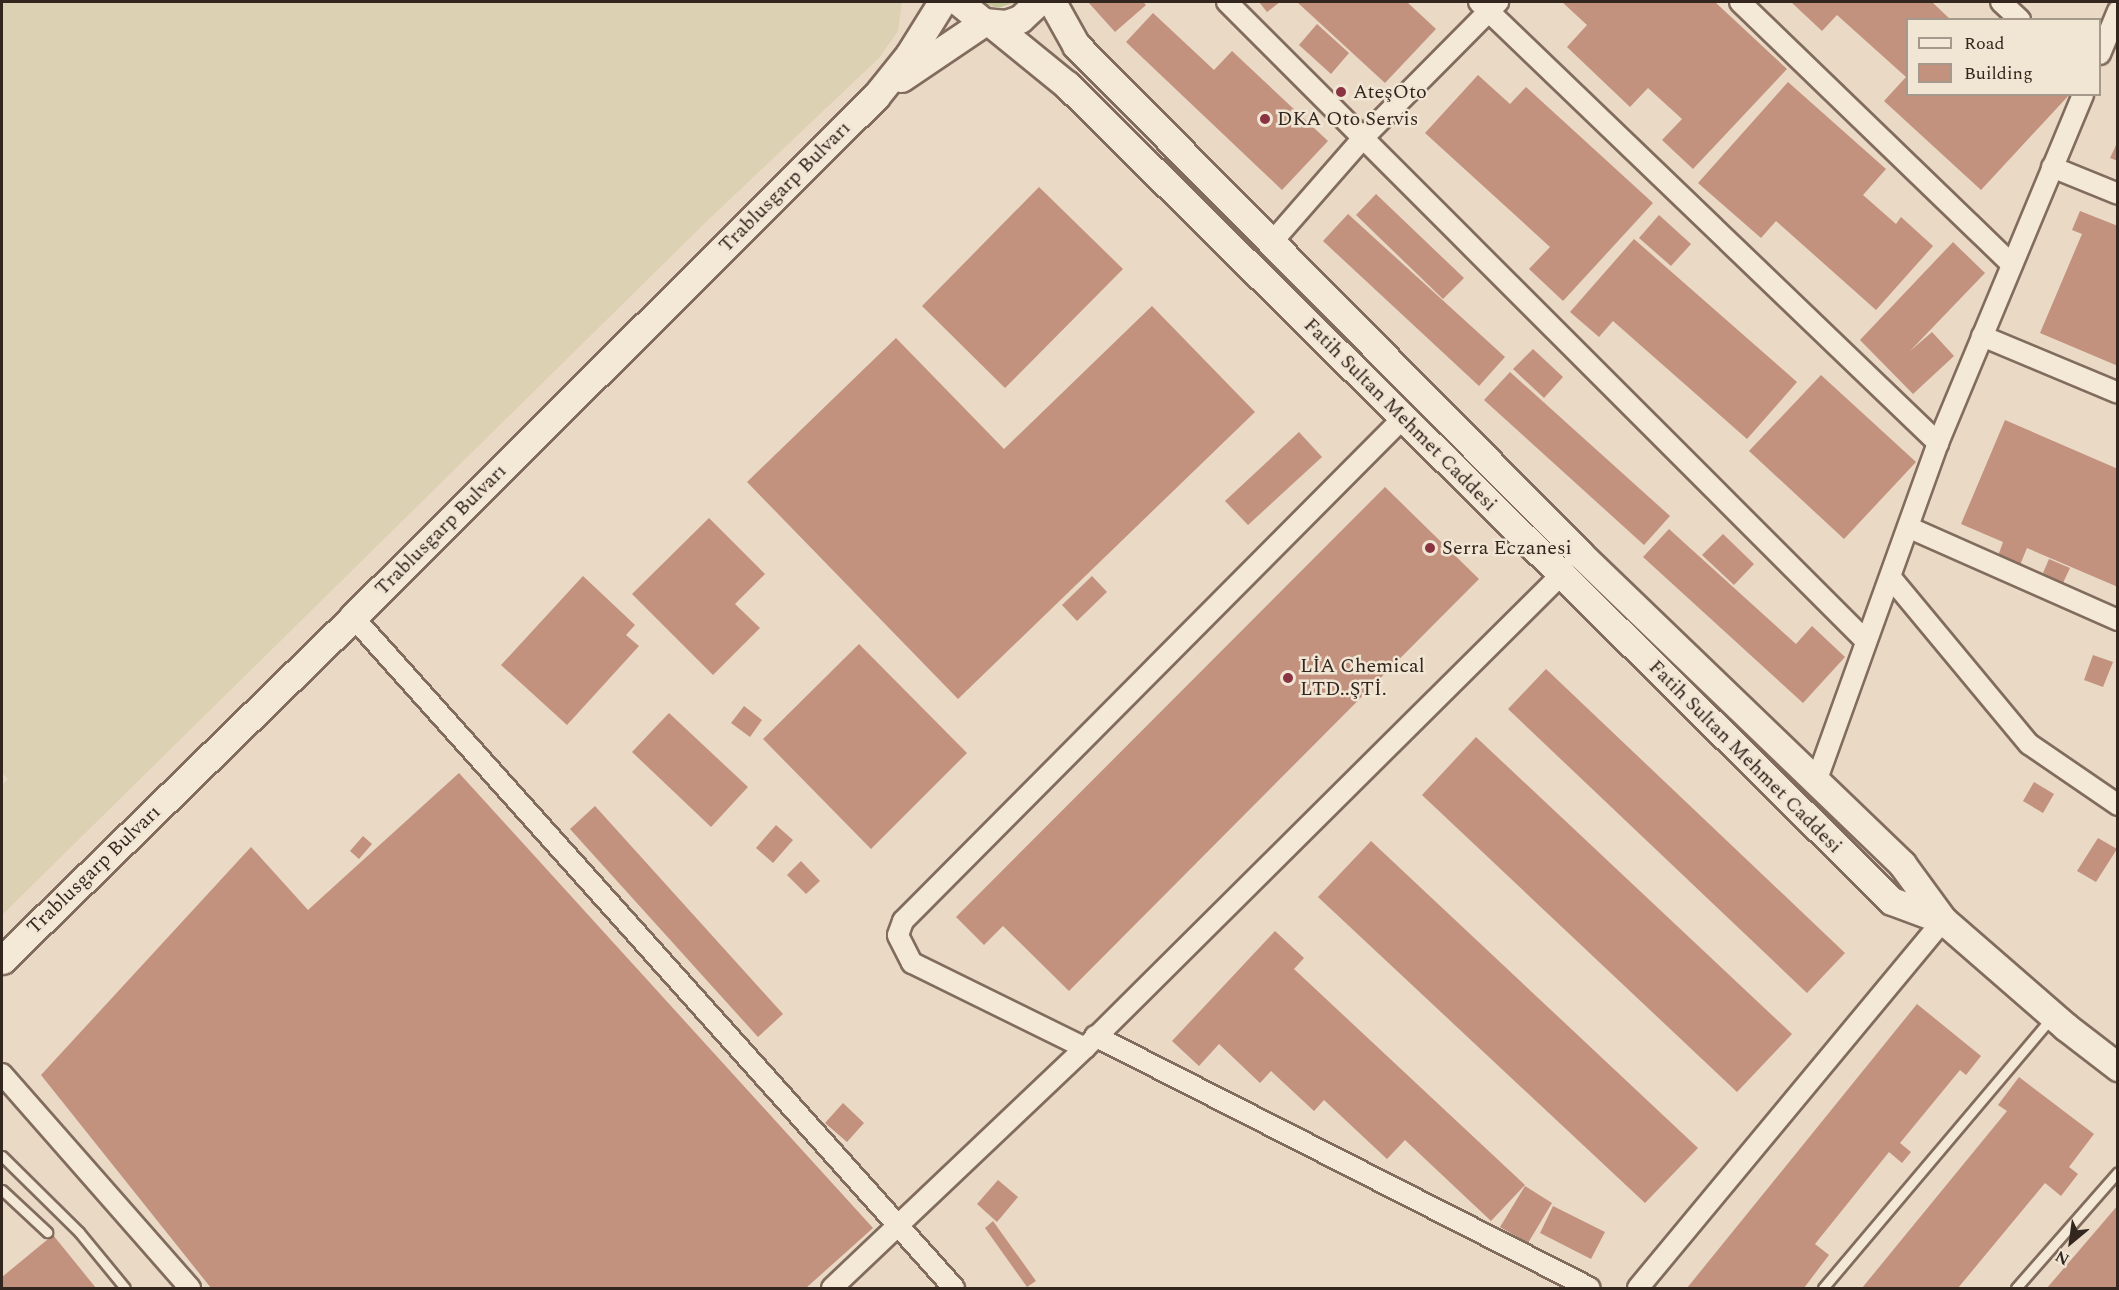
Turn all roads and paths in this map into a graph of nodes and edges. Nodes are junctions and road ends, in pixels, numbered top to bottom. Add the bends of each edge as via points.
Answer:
1 (942, 2) edge
2 (959, 2) edge
3 (1038, 2) edge
4 (1052, 2) edge
5 (1227, 2) edge
6 (1740, 2) edge
7 (2001, 2) edge
8 (1489, 5) edge
9 (2118, 11) edge
10 (2018, 18) edge
11 (988, 23) junction
12 (2101, 52) edge
13 (876, 96) junction
14 (2082, 96) edge
15 (1363, 138) junction
16 (2052, 167) junction
17 (2118, 194) edge
18 (1272, 242) junction
19 (2012, 265) junction
20 (1250, 267) junction
21 (1982, 336) junction
22 (2118, 393) edge
23 (1403, 418) junction
24 (1938, 443) junction
25 (1910, 528) junction
26 (1580, 554) junction
27 (1561, 575) junction
28 (1891, 578) junction
29 (353, 618) junction
30 (2118, 620) edge
31 (1865, 640) junction
32 (1817, 779) junction
33 (1791, 805) junction
34 (2118, 805) edge
35 (1943, 920) junction
36 (2, 960) edge
37 (2054, 1015) junction
38 (1090, 1042) junction
39 (2118, 1067) edge
40 (2, 1074) edge
41 (2, 1156) edge
42 (2118, 1173) edge
43 (2, 1190) edge
44 (898, 1226) junction
45 (47, 1232) dead end
46 (945, 1284) edge
47 (125, 1288) edge
48 (190, 1288) edge
49 (832, 1288) edge
50 (1590, 1288) edge
51 (1638, 1288) edge
52 (1823, 1288) edge
53 (2016, 1288) edge

1 - 13 main road, Trablusgarp Bulvarı via 909,55
2 - 11 main road, Fatih Sultan Mehmet Caddesi
3 - 11 main road via 1020,19
4 - 18 main road, Fatih Sultan Mehmet Caddesi via 1076,45
5 - 15 street
6 - 19 street
7 - 10 street
8 - 15 street
8 - 24 street
9 - 12 street
11 - 13 main road, Trablusgarp Bulvarı
11 - 20 main road, Fatih Sultan Mehmet Caddesi via 1067,85
13 - 29 main road, Trablusgarp Bulvarı
14 - 16 street
15 - 18 street
15 - 31 street
16 - 17 street
16 - 19 street
18 - 20 main road
18 - 26 main road, Fatih Sultan Mehmet Caddesi
19 - 21 street
20 - 23 main road, Fatih Sultan Mehmet Caddesi
21 - 22 street
21 - 24 street
23 - 27 main road, Fatih Sultan Mehmet Caddesi
23 - 38 street via 903,921 897,935 912,963
24 - 25 street
25 - 28 street
25 - 30 street
26 - 27 main road
26 - 32 main road, Fatih Sultan Mehmet Caddesi
27 - 33 main road, Fatih Sultan Mehmet Caddesi
27 - 38 street
28 - 31 street
28 - 34 street via 2029,744
29 - 36 main road, Trablusgarp Bulvarı
29 - 44 street
31 - 32 street
32 - 33 main road
32 - 35 main road, Fatih Sultan Mehmet Caddesi via 1902,864
33 - 35 main road, Fatih Sultan Mehmet Caddesi via 1892,901
35 - 37 main road, Fatih Sultan Mehmet Caddesi
35 - 51 street
37 - 39 main road, Fatih Sultan Mehmet Caddesi
37 - 52 lane
38 - 44 street
38 - 50 street
40 - 48 street
41 - 47 lane via 79,1232
42 - 53 lane
43 - 45 lane
44 - 46 street
44 - 49 street

